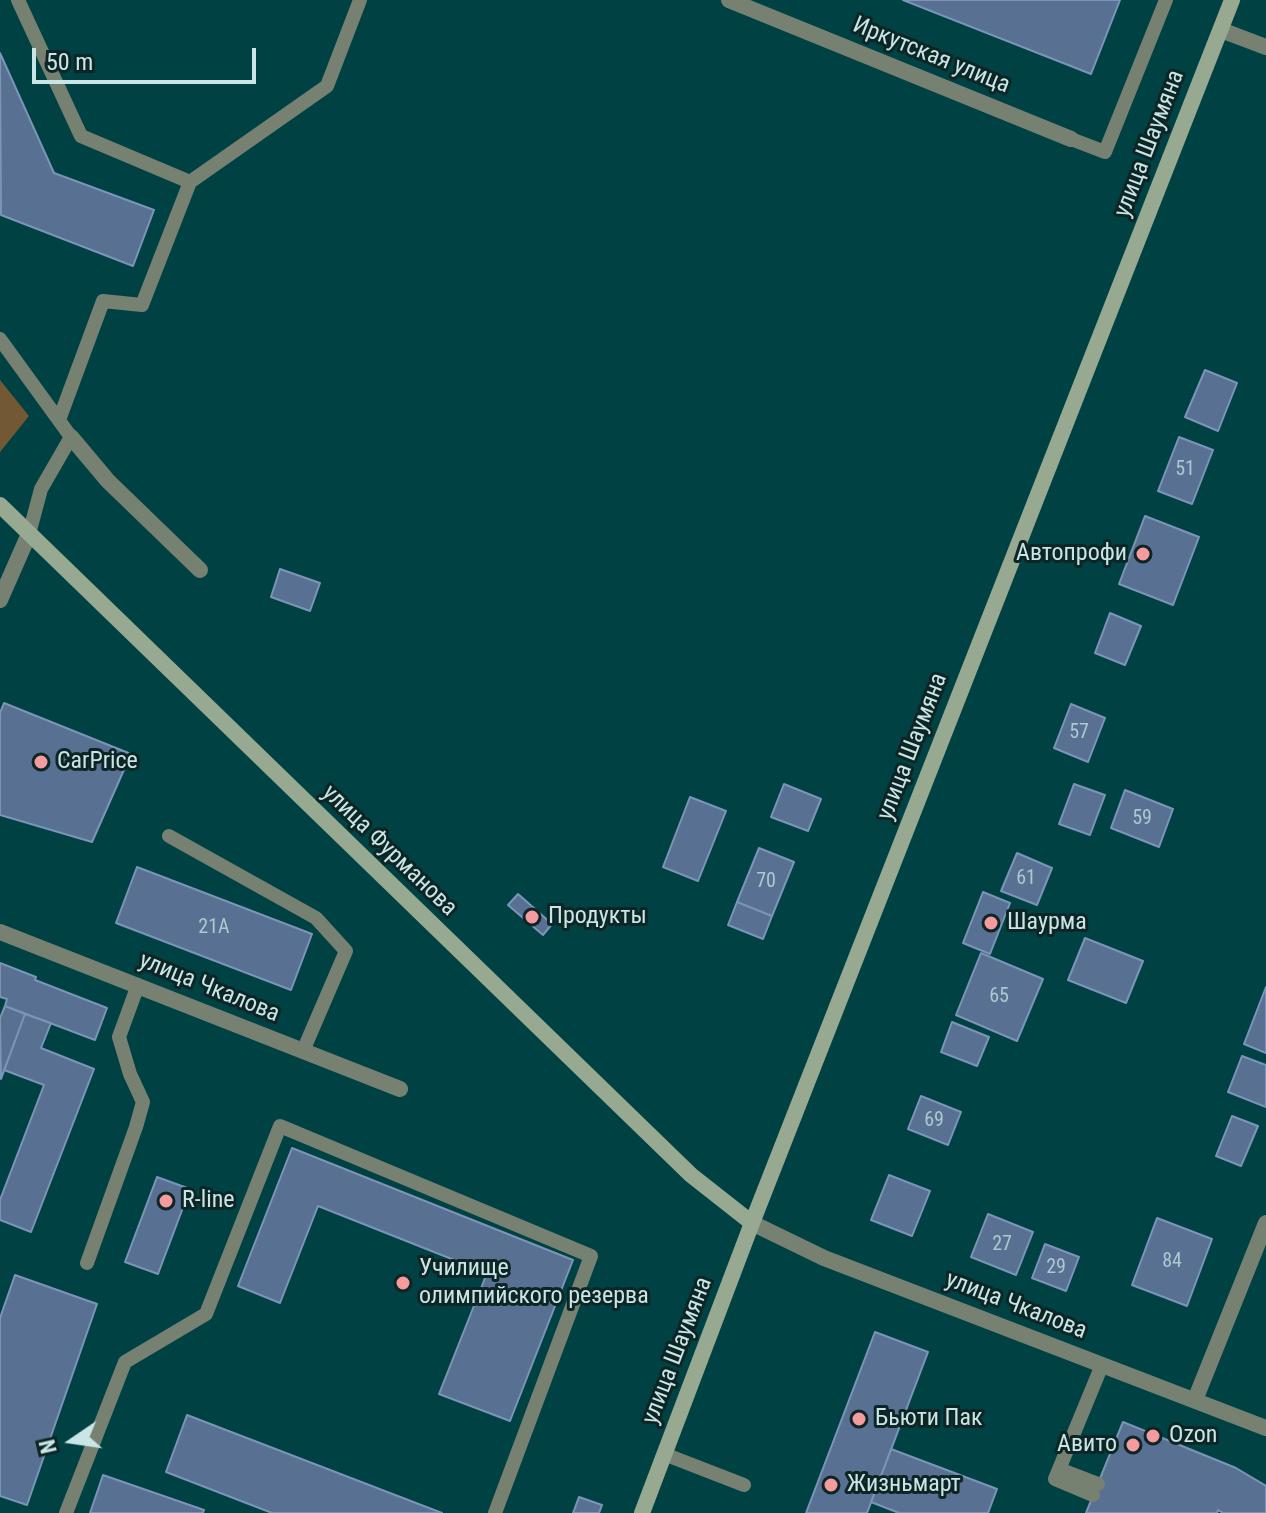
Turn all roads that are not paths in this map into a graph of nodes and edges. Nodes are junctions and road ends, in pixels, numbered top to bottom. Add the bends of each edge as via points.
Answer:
1 (18, 0) edge
2 (360, 0) edge
3 (729, 0) edge
4 (1166, 0) edge
5 (1232, 0) edge
6 (1221, 30) junction
7 (1266, 47) edge
8 (1071, 139) joint
9 (190, 182) junction
10 (0, 339) edge
11 (59, 420) junction
12 (71, 437) junction
13 (0, 505) edge
14 (29, 534) junction
15 (200, 570) dead end
16 (0, 600) edge
17 (169, 836) dead end
18 (0, 932) edge
19 (138, 985) junction
20 (303, 1051) junction
21 (400, 1089) dead end
22 (752, 1223) junction
23 (1266, 1223) edge
24 (87, 1263) dead end
25 (1102, 1365) junction
26 (1195, 1400) junction
27 (1266, 1428) edge
28 (664, 1454) junction
29 (744, 1485) dead end
30 (1095, 1490) dead end
31 (66, 1513) edge
32 (495, 1513) edge
33 (642, 1513) edge

1 - 9 lane via 81,136
2 - 9 lane via 327,86
3 - 8 street, Иркутская улица
4 - 8 lane via 1105,152
5 - 6 street, улица Шаумяна
6 - 7 street
6 - 22 street, улица Шаумяна
9 - 11 lane via 142,305 103,301
10 - 11 lane
11 - 12 lane
12 - 14 lane via 41,489
12 - 15 street via 108,481
13 - 14 street, улица Фурманова
14 - 16 street
14 - 22 street, улица Фурманова via 691,1175
17 - 20 lane via 316,918 346,951
18 - 19 street, улица Чкалова
19 - 20 street, улица Чкалова
19 - 24 lane via 119,1037 143,1102
20 - 21 street, улица Чкалова
22 - 25 street, улица Чкалова via 824,1258
22 - 28 street, улица Шаумяна
23 - 26 street
25 - 26 street, улица Чкалова
25 - 30 lane via 1059,1469
26 - 27 street, улица Чкалова
28 - 29 lane
28 - 33 street, улица Шаумяна
31 - 32 lane via 125,1362 206,1314 280,1126 591,1256

